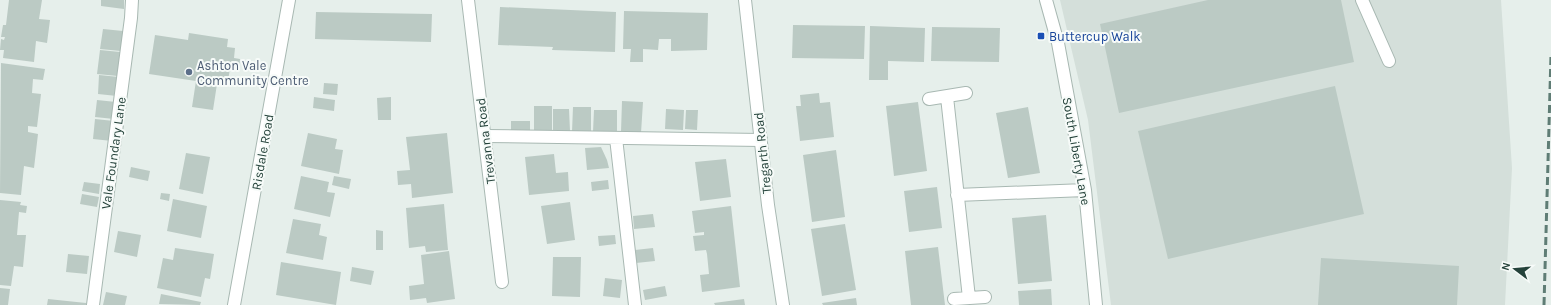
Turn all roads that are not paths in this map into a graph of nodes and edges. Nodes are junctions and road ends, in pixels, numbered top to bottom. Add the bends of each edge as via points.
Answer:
1 (132, 0) edge
2 (289, 0) edge
3 (468, 0) edge
4 (745, 0) edge
5 (1046, 0) edge
6 (1362, 0) edge
7 (1389, 61) dead end
8 (966, 93) dead end
9 (947, 97) junction
10 (929, 99) dead end
11 (485, 136) junction
12 (616, 138) junction
13 (761, 140) junction
14 (1085, 190) junction
15 (957, 194) junction
16 (502, 282) dead end
17 (985, 297) dead end
18 (969, 298) junction
19 (954, 299) dead end
20 (92, 305) edge
21 (234, 305) edge
22 (635, 305) edge
23 (782, 305) edge
24 (1096, 305) edge

1 - 20 street, Vale Foundary Lane
2 - 21 street, Risdale Road
3 - 11 street, Trevanna Road
4 - 13 street, Tregarth Road
5 - 14 street, South Liberty Lane via 1058,44
6 - 7 street
8 - 9 street
9 - 10 street
9 - 15 street
11 - 12 street
11 - 16 street, Trevanna Road
12 - 13 street
12 - 22 street
13 - 23 street, Tregarth Road
14 - 15 street
14 - 24 street, South Liberty Lane
15 - 18 street
17 - 18 street
18 - 19 street

